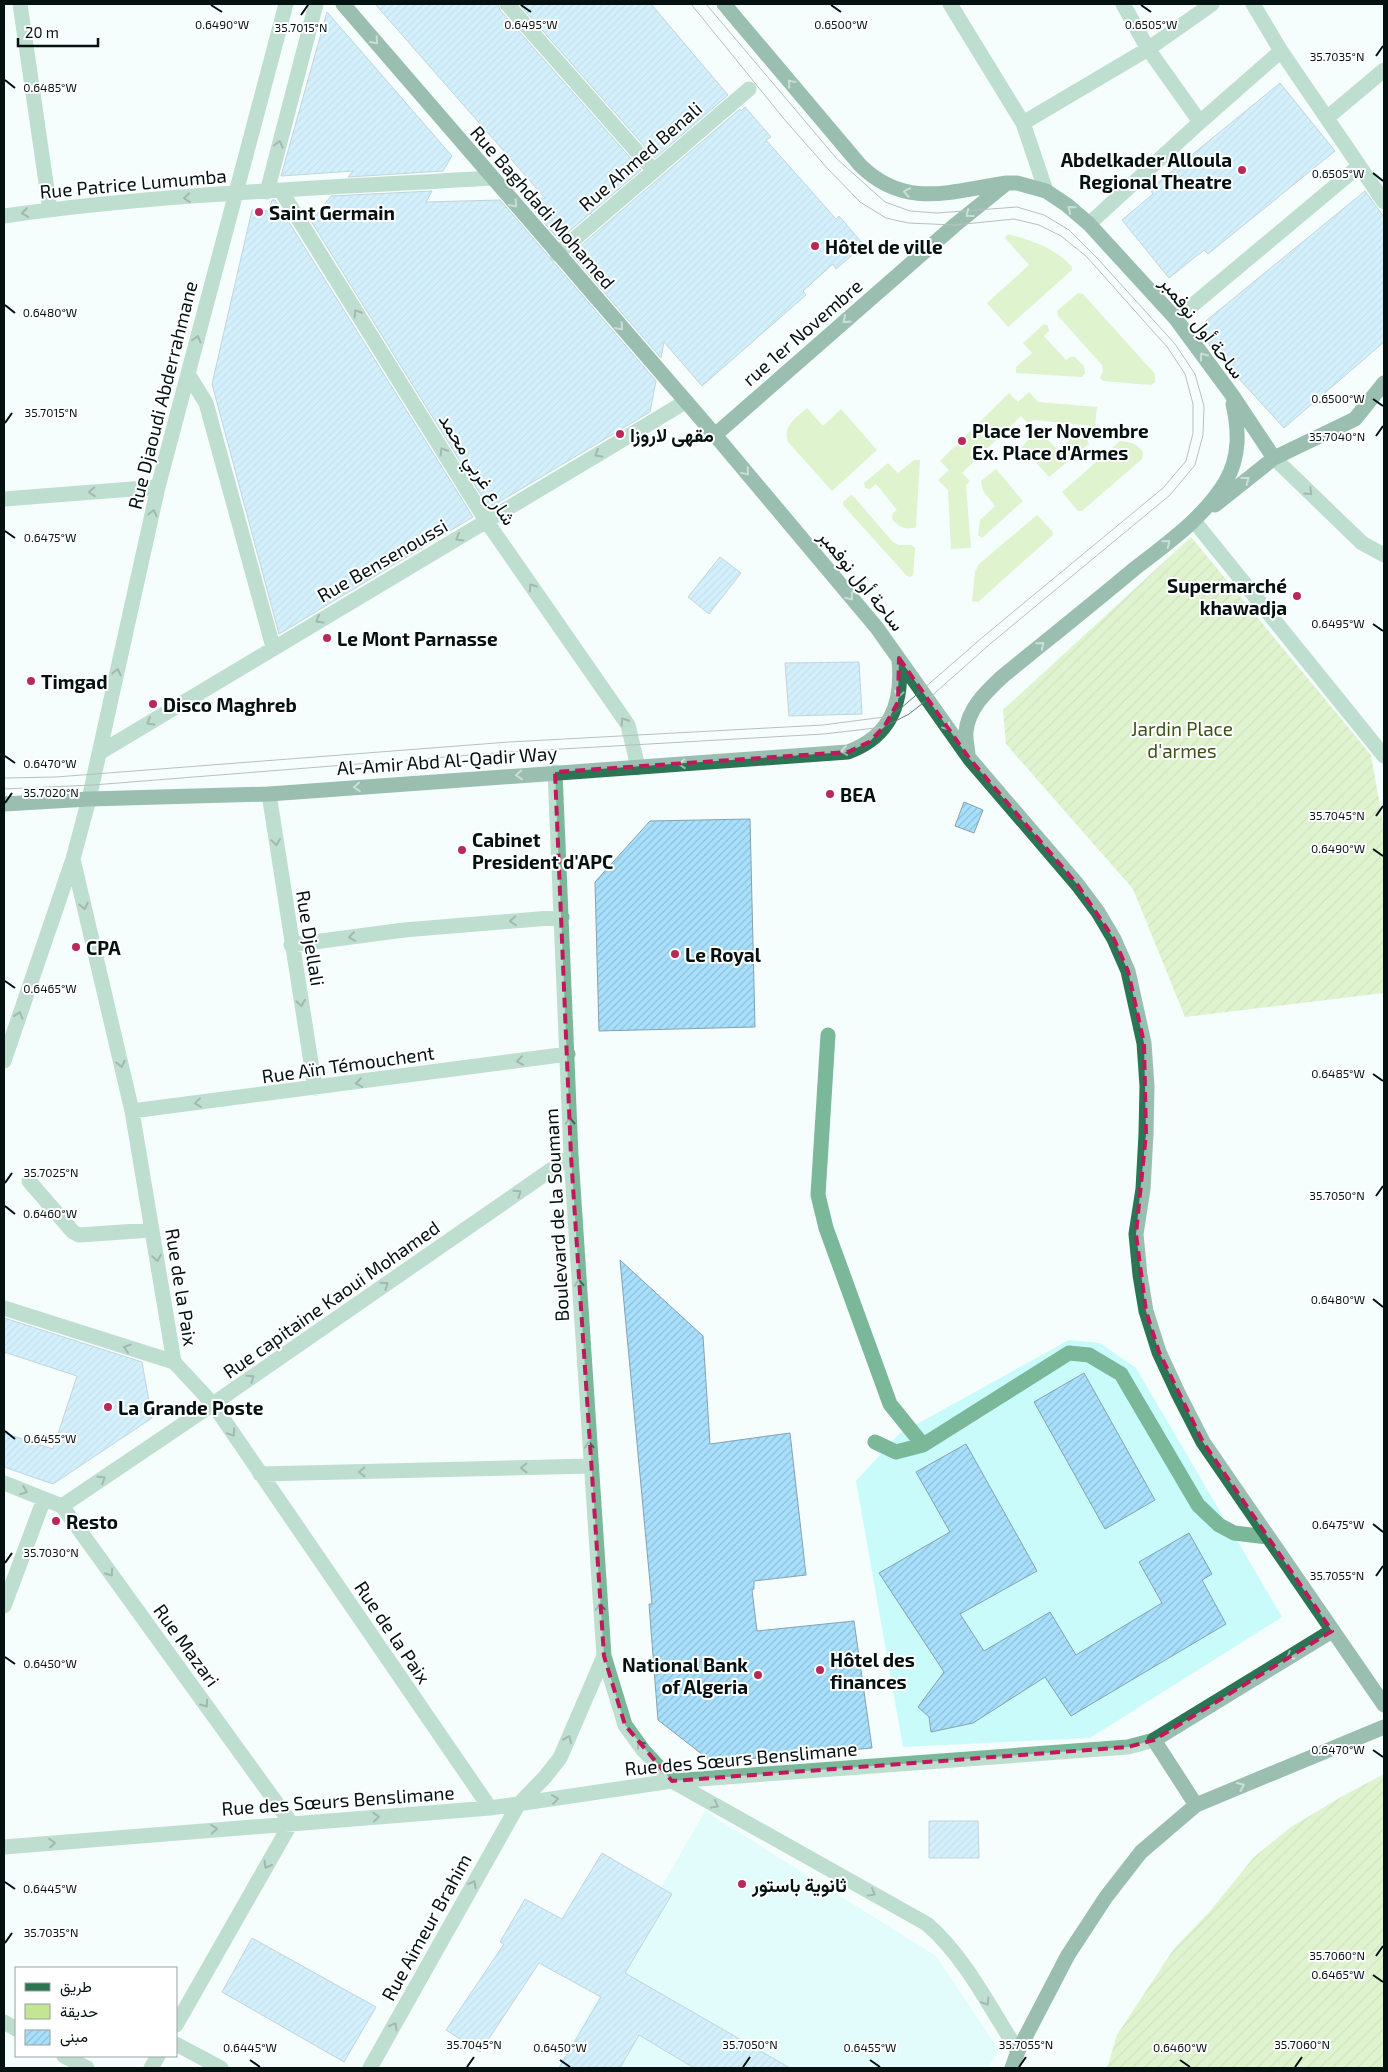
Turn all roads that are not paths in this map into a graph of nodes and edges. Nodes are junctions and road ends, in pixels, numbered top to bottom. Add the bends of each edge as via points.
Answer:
1 (20, 4) edge
2 (286, 4) edge
3 (316, 4) edge
4 (343, 4) edge
5 (507, 4) edge
6 (724, 4) edge
7 (950, 4) edge
8 (1122, 4) edge
9 (1212, 4) edge
10 (1252, 4) edge
11 (1148, 49) junction
12 (1281, 51) junction
13 (1384, 70) edge
14 (749, 89) dead end
15 (1328, 117) junction
16 (1200, 122) junction
17 (1023, 123) junction
18 (1359, 166) junction
19 (654, 171) junction
20 (492, 178) junction
21 (1007, 183) junction
22 (274, 191) junction
23 (1046, 191) junction
24 (235, 193) junction
25 (1384, 202) edge
26 (50, 210) junction
27 (4, 216) edge
28 (1089, 224) junction
29 (557, 254) junction
30 (1176, 320) junction
31 (188, 374) junction
32 (1384, 383) edge
33 (1232, 395) junction
34 (685, 402) junction
35 (715, 435) junction
36 (1274, 458) junction
37 (158, 487) junction
38 (4, 499) edge
39 (1194, 521) junction
40 (487, 522) junction
41 (1384, 556) edge
42 (273, 647) junction
43 (899, 658) junction
44 (99, 753) junction
45 (1384, 753) edge
46 (969, 758) junction
47 (638, 767) junction
48 (555, 772) junction
49 (269, 794) junction
50 (89, 799) junction
51 (4, 804) edge
52 (73, 858) junction
53 (562, 917) junction
54 (291, 945) junction
55 (828, 1035) dead end
56 (568, 1054) junction
57 (4, 1061) edge
58 (315, 1088) junction
59 (132, 1111) junction
60 (571, 1156) junction
61 (29, 1181) dead end
62 (152, 1230) junction
63 (4, 1308) edge
64 (174, 1362) junction
65 (213, 1404) junction
66 (875, 1442) dead end
67 (923, 1445) junction
68 (591, 1466) junction
69 (260, 1474) junction
70 (4, 1483) edge
71 (44, 1499) junction
72 (62, 1506) junction
73 (1268, 1537) junction
74 (4, 1606) edge
75 (1332, 1631) junction
76 (604, 1656) junction
77 (1384, 1704) edge
78 (1384, 1727) edge
79 (1154, 1740) junction
80 (672, 1781) junction
81 (518, 1805) junction
82 (1196, 1805) junction
83 (490, 1808) junction
84 (292, 1823) junction
85 (4, 1847) edge
86 (4, 2022) edge
87 (178, 2022) edge
88 (15, 2028) edge
89 (178, 2045) edge
90 (1018, 2051) junction
91 (66, 2057) edge
92 (157, 2057) edge
93 (87, 2068) edge
94 (151, 2068) edge
95 (221, 2068) edge
96 (370, 2068) edge
97 (1012, 2068) edge

1 - 26 street
2 - 24 street, Rue Djaoudi Abderrahmane
22 -> 3 street
4 -> 20 main road, Rue Baghdadi Mohamed
5 - 19 street
21 -> 6 main road, ساحة أول نوفمبر via 927,195 906,193 872,178
7 - 17 street
8 - 11 street
9 - 11 street
10 - 12 street
11 - 16 street
11 - 17 street
12 - 15 street
12 - 16 street
13 - 15 street
14 - 19 street, Rue Ahmed Benali
15 - 18 street
16 - 28 street
17 - 23 street
18 - 25 street
18 - 30 street
19 - 29 street, Rue Ahmed Benali
20 - 22 street, Rue Patrice Lumumba
20 -> 29 main road, Rue Baghdadi Mohamed
21 - 23 main road, ساحة أول نوفمبر
21 -> 35 main road, rue 1er Novembre
22 - 24 street, Rue Patrice Lumumba
40 -> 22 street, شارع غربي محمد
28 -> 23 main road, ساحة أول نوفمبر
24 -> 26 street, Rue Patrice Lumumba
31 -> 24 street, Rue Djaoudi Abderrahmane
26 -> 27 street, Rue Patrice Lumumba
28 - 30 main road, ساحة أول نوفمبر
29 -> 34 main road, Rue Baghdadi Mohamed
33 -> 30 main road, ساحة أول نوفمبر
31 - 37 street, Rue Djaoudi Abderrahmane
31 - 42 street via 206,403
32 - 36 main road via 1355,419
33 - 36 main road
33 - 39 main road, ساحة أول نوفمبر via 1239,428 1234,462 1226,482
34 - 35 main road, Rue Baghdadi Mohamed
34 -> 40 street, Rue Bensenoussi
35 -> 43 main road, ساحة أول نوفمبر
39 -> 36 main road
36 -> 41 street via 1362,543
37 -> 38 street
44 -> 37 street, Rue Djaoudi Abderrahmane
39 - 45 street
46 -> 39 main road, ساحة أول نوفمبر via 966,732 971,714 982,695
40 -> 42 street, Rue Bensenoussi
47 -> 40 street, شارع غربي محمد via 628,725
42 -> 44 street, Rue Bensenoussi
43 -> 46 main road, ساحة أول نوفمبر
43 -> 47 main road, Al-Amir Abd Al-Qadir Way via 900,688 892,716 869,742 848,752
44 - 50 street, Rue Djaoudi Abderrahmane
46 - 73 main road, ساحة أول نوفمبر via 1082,891 1114,939 1128,971 1144,1043 1147,1086 1143,1189 1136,1234 1146,1311 1163,1360 1203,1442
47 - 48 main road, Al-Amir Abd Al-Qadir Way
48 -> 49 main road, Al-Amir Abd Al-Qadir Way
48 - 53 street, Boulevard de la Soumam
49 - 50 main road, Al-Amir Abd Al-Qadir Way
49 -> 54 street, Rue Djellali
50 - 51 main road, Al-Amir Abd Al-Qadir Way
50 - 52 street
57 -> 52 street
52 -> 59 street, Rue de la Paix
53 -> 54 street via 404,930
53 - 56 street, Boulevard de la Soumam
54 -> 58 street, Rue Djellali
55 - 67 street via 818,1195 826,1228 890,1404
56 -> 58 street, Rue Aïn Témouchent
60 -> 56 street, Boulevard de la Soumam
58 -> 59 street, Rue Aïn Témouchent
59 - 62 street, Rue de la Paix
65 -> 60 street, Rue capitaine Kaoui Mohamed
68 -> 60 street, Boulevard de la Soumam
61 - 62 street via 79,1234
62 -> 64 street, Rue de la Paix
64 -> 63 street
64 - 65 street, Rue de la Paix
65 -> 69 street, Rue de la Paix
72 -> 65 street, Rue capitaine Kaoui Mohamed
66 - 67 street via 896,1452
67 - 73 street via 1070,1353 1089,1355 1122,1374 1198,1505 1219,1525 1234,1533
68 -> 69 street
76 -> 68 street, Boulevard de la Soumam
69 - 83 street, Rue de la Paix
70 -> 71 street
71 - 72 street
71 - 74 street
72 -> 84 street, Rue Mazari
73 - 75 main road, ساحة أول نوفمبر
75 - 77 main road, ساحة أول نوفمبر
75 -> 79 main road, Rue des Sœurs Benslimane
80 -> 76 street via 625,1725
81 -> 76 street, Rue Aimeur Brahim via 560,1758
82 -> 78 main road
79 - 80 street, Rue des Sœurs Benslimane via 1120,1747
79 - 82 main road
81 -> 80 street, Rue des Sœurs Benslimane
80 -> 90 street via 927,1924 955,1953
81 - 83 street, Rue des Sœurs Benslimane
96 -> 81 street, Rue Aimeur Brahim
82 - 90 main road via 1141,1852 1106,1896 1068,1955
84 -> 83 street, Rue des Sœurs Benslimane
85 -> 84 street, Rue des Sœurs Benslimane
84 -> 87 street
86 - 88 street
89 - 95 street
90 - 97 main road
91 - 93 street
92 - 94 street

